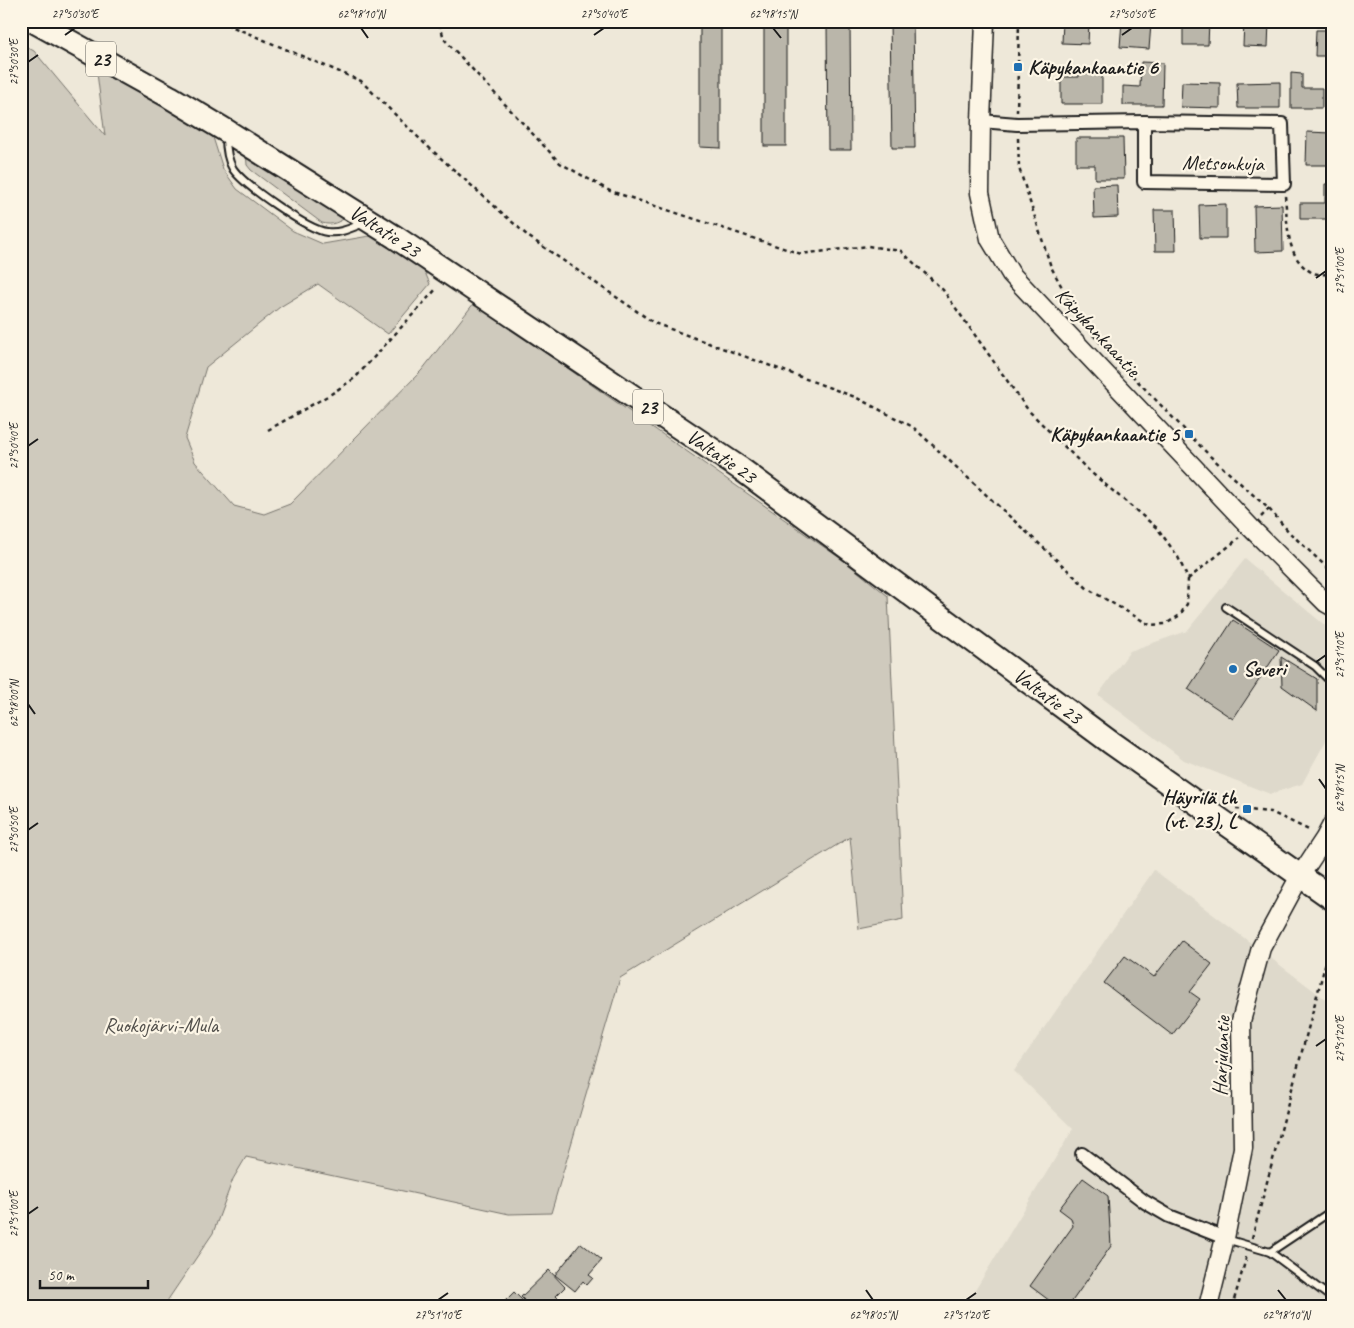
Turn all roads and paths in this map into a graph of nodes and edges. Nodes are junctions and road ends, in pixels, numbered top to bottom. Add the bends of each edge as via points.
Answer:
1 (33, 21) edge
2 (219, 21) edge
3 (439, 21) edge
4 (985, 21) edge
5 (1009, 21) edge
6 (1019, 22) edge
7 (980, 121) junction
8 (1144, 122) junction
9 (1017, 124) junction
10 (225, 130) junction
11 (1284, 184) junction
12 (370, 221) junction
13 (449, 274) junction
14 (1333, 274) edge
15 (268, 430) dead end
16 (1269, 509) junction
17 (1251, 528) junction
18 (1333, 573) edge
19 (1188, 579) junction
20 (1226, 607) dead end
21 (1333, 607) edge
22 (1333, 684) edge
23 (1203, 808) junction
24 (1329, 831) edge
25 (1300, 876) junction
26 (1333, 898) edge
27 (1333, 950) edge
28 (1082, 1154) dead end
29 (1333, 1210) edge
30 (1225, 1238) junction
31 (1250, 1246) junction
32 (1270, 1252) junction
33 (1333, 1299) edge
34 (1208, 1307) edge
35 (1232, 1307) edge

1 - 10 highway, Valtatie 23 / 23
2 - 19 path via 361,81 425,144 529,237 654,323 855,397 913,427 1088,589 1150,626 1166,624 1180,615 1187,604
3 - 19 path via 444,38 560,163 610,190 801,254 868,246 901,251 943,290 1028,410 1087,469 1158,529 1178,557
4 - 7 street, Käpykankaantie
5 - 6 path
6 - 9 path
7 - 9 street, Metsonkuja
7 - 17 street, Käpykankaantie via 980,193 990,239 1011,274
8 - 9 street, Metsonkuja
8 - 11 street, Metsonkuja via 1282,124
8 - 11 street, Metsonkuja via 1144,182
9 - 16 path via 1019,168 1051,267 1081,324 1211,457
10 - 12 highway, Valtatie 23 / 23
10 - 12 lane via 226,152 232,168 245,183 312,227 327,232 342,231
11 - 14 path via 1290,245 1300,262 1314,274
12 - 13 highway, Valtatie 23 / 23
13 - 15 path via 355,378
13 - 23 highway, Valtatie 23 / 23 via 741,469
16 - 17 path
16 - 18 path
17 - 19 path
17 - 21 street, Käpykankaantie
20 - 22 lane via 1315,666
23 - 24 path via 1272,812
23 - 25 highway, Valtatie 23 / 23
24 - 25 street, Harjulantie
25 - 26 highway, Valtatie 23 / 23
25 - 30 street, Harjulantie via 1261,948 1241,1021 1243,1148
27 - 31 path via 1327,958
28 - 30 street via 1145,1202 1169,1216
29 - 32 lane
30 - 31 lane
30 - 34 street, Harjulantie
31 - 32 lane
31 - 35 path
32 - 33 lane

